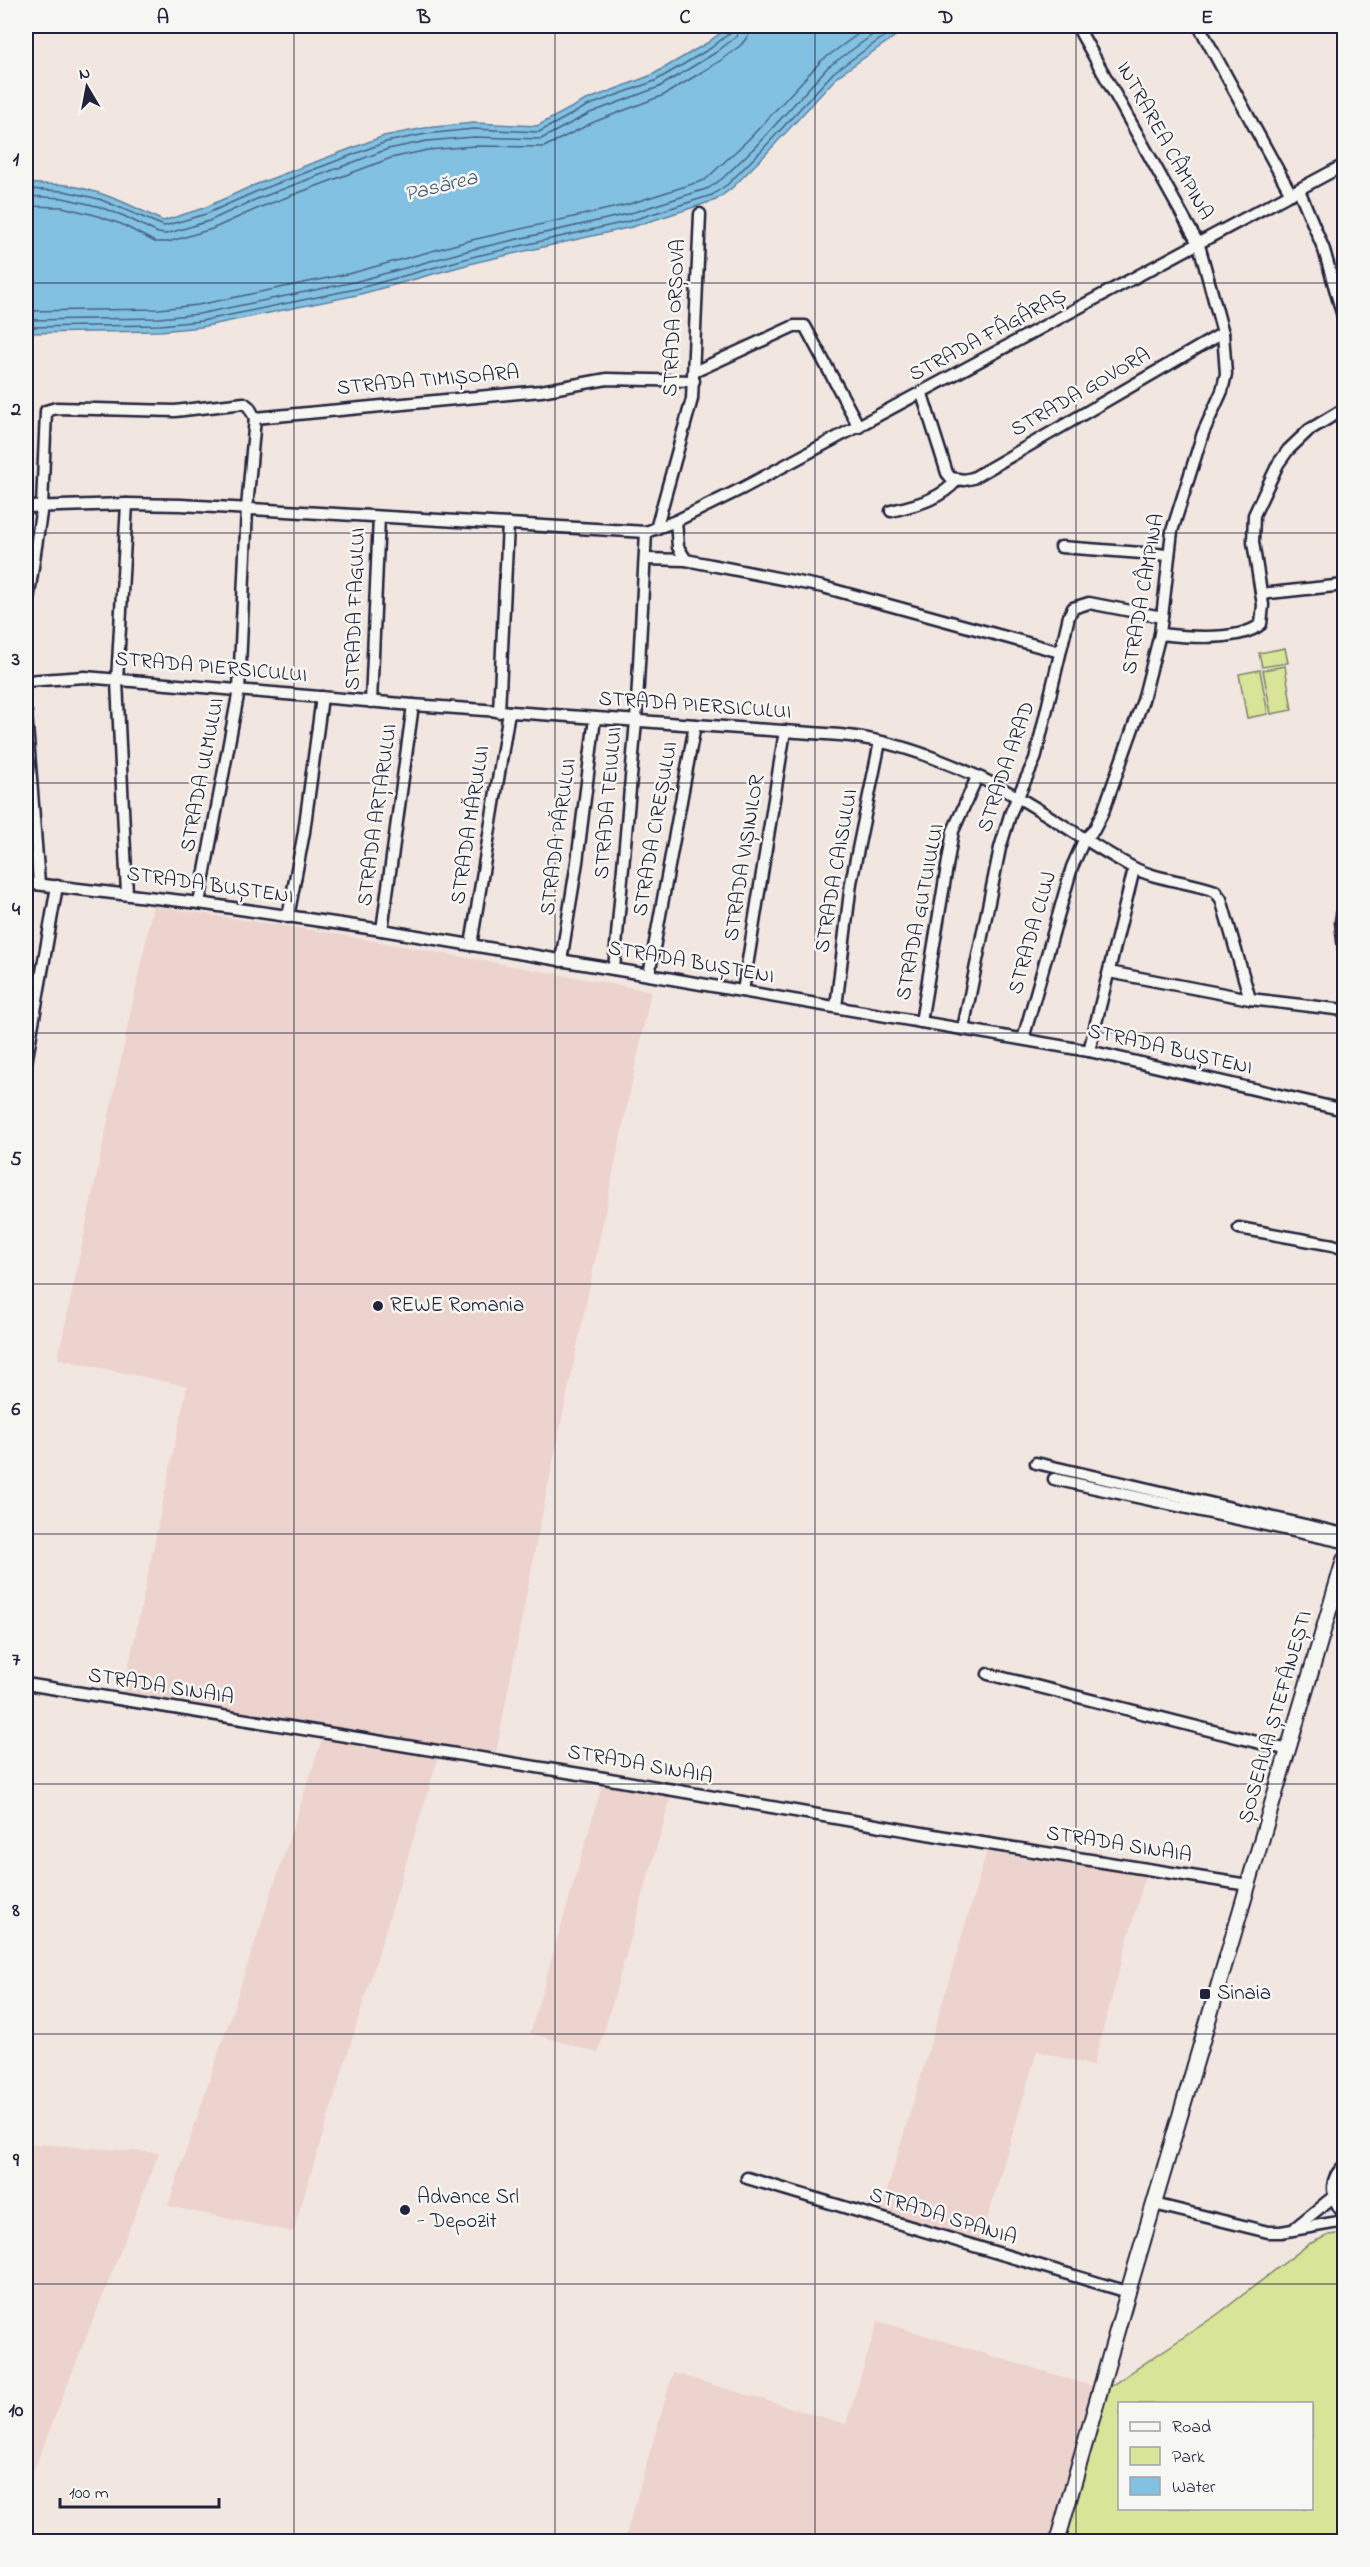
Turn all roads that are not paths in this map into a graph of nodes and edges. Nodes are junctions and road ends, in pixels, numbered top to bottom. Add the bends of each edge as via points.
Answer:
1 (1077, 26) edge
2 (1199, 26) edge
3 (1344, 165) edge
4 (1295, 192) junction
5 (700, 214) dead end
6 (1198, 245) junction
7 (1344, 320) edge
8 (1223, 333) junction
9 (694, 377) junction
10 (922, 394) junction
11 (1344, 409) edge
12 (255, 418) junction
13 (859, 427) junction
14 (957, 480) junction
15 (127, 504) junction
16 (42, 506) junction
17 (26, 507) edge
18 (247, 508) junction
19 (891, 511) dead end
20 (379, 517) junction
21 (676, 521) junction
22 (508, 524) junction
23 (651, 530) junction
24 (1061, 547) dead end
25 (1169, 555) junction
26 (645, 559) junction
27 (686, 560) junction
28 (1344, 585) edge
29 (1261, 594) junction
30 (26, 614) edge
31 (1162, 616) junction
32 (1160, 634) junction
33 (1060, 652) junction
34 (26, 681) edge
35 (117, 681) junction
36 (239, 690) junction
37 (322, 697) junction
38 (371, 702) junction
39 (413, 705) junction
40 (504, 712) junction
41 (26, 713) edge
42 (595, 718) junction
43 (636, 722) junction
44 (695, 725) junction
45 (785, 731) junction
46 (880, 742) junction
47 (977, 777) junction
48 (1019, 798) junction
49 (1084, 840) junction
50 (1134, 869) junction
51 (26, 883) edge
52 (39, 884) junction
53 (57, 886) junction
54 (127, 894) junction
55 (199, 903) junction
56 (1344, 903) edge
57 (288, 917) junction
58 (382, 930) junction
59 (471, 945) junction
60 (1344, 949) edge
61 (561, 961) junction
62 (614, 969) junction
63 (1109, 972) junction
64 (649, 975) junction
65 (743, 991) junction
66 (1250, 999) junction
67 (836, 1007) junction
68 (1344, 1010) edge
69 (921, 1022) junction
70 (963, 1029) junction
71 (1023, 1039) junction
72 (1089, 1051) junction
73 (26, 1062) edge
74 (1344, 1110) edge
75 (1239, 1228) dead end
76 (1344, 1249) edge
77 (1036, 1463) dead end
78 (1054, 1479) dead end
79 (1344, 1534) edge
80 (1344, 1542) edge
81 (1344, 1560) edge
82 (988, 1674) dead end
83 (26, 1684) edge
84 (1288, 1750) junction
85 (1248, 1885) junction
86 (1344, 2166) edge
87 (747, 2178) dead end
88 (1333, 2197) junction
89 (1154, 2204) junction
90 (1344, 2214) edge
91 (1344, 2221) edge
92 (1293, 2229) junction
93 (1128, 2292) junction
94 (1057, 2541) edge

1 - 6 street, INTRAREA CÂMPINA
2 - 4 street
3 - 4 street, STRADA FĂGĂRAȘ
4 - 6 street, STRADA FĂGĂRAȘ
4 - 7 street via 1324,250
5 - 9 street, STRADA ORȘOVA
6 - 8 street, STRADA CÂMPINA
6 - 10 street, STRADA FĂGĂRAȘ
8 - 14 street, STRADA GOVORA via 973,478
8 - 25 street, STRADA CÂMPINA via 1226,374 1222,391 1188,476
9 - 12 street, STRADA TIMIȘOARA via 607,380 541,391
9 - 13 street, STRADA TIMIȘOARA via 794,326 805,326
9 - 23 street, STRADA ORȘOVA via 692,399
10 - 13 street, STRADA FĂGĂRAȘ
10 - 14 street via 947,473
11 - 29 street via 1287,450 1258,506 1252,527
12 - 16 street via 244,404 175,411 50,409 44,418
12 - 18 street
13 - 21 street, STRADA FĂGĂRAȘ
14 - 19 street, STRADA GOVORA via 934,498
15 - 16 street
15 - 18 street
15 - 35 street
16 - 17 street
16 - 30 street
18 - 20 street
18 - 36 street, STRADA ULMULUI
20 - 22 street
20 - 38 street, STRADA FAGULUI
21 - 23 street, STRADA FĂGĂRAȘ
21 - 27 street via 678,547
22 - 23 street
22 - 40 street, STRADA MĂRULUI
23 - 26 street, STRADA TEIULUI
24 - 25 street
25 - 31 street, STRADA CÂMPINA
26 - 27 street
26 - 43 street, STRADA TEIULUI
27 - 33 street via 823,587
28 - 29 street
29 - 32 street via 1264,616 1257,627 1237,634
31 - 32 street, STRADA CÂMPINA
31 - 33 street, STRADA ARAD via 1080,604 1069,616
32 - 49 street, STRADA CÂMPINA via 1129,742 1103,812
33 - 48 street, STRADA ARAD via 1035,759
34 - 35 street, STRADA PIERSICULUI via 85,677
35 - 36 street, STRADA PIERSICULUI
35 - 54 street
36 - 37 street, STRADA PIERSICULUI
36 - 55 street, STRADA ULMULUI
37 - 38 street, STRADA PIERSICULUI
37 - 57 street
38 - 39 street, STRADA PIERSICULUI
39 - 40 street, STRADA PIERSICULUI
39 - 58 street, STRADA ARȚARULUI
40 - 42 street, STRADA PIERSICULUI
40 - 59 street, STRADA MĂRULUI
41 - 52 street
42 - 43 street, STRADA PIERSICULUI
42 - 61 street, STRADA PĂRULUI
43 - 44 street, STRADA PIERSICULUI
43 - 62 street, STRADA TEIULUI
44 - 45 street, STRADA PIERSICULUI
44 - 64 street, STRADA CIREȘULUI
45 - 46 street, STRADA PIERSICULUI
45 - 65 street, STRADA VIȘINILOR
46 - 47 street, STRADA PIERSICULUI
46 - 67 street, STRADA CAISULUI via 851,884
47 - 48 street, STRADA PIERSICULUI
47 - 69 street, STRADA GUTUIULUI via 953,831
48 - 49 street, STRADA PIERSICULUI
48 - 70 street, STRADA ARAD via 1000,848
49 - 50 street, STRADA PIERSICULUI
49 - 71 street, STRADA CLUJ via 1072,867
50 - 63 street
50 - 66 street, STRADA PIERSICULUI via 1207,888 1219,895
51 - 52 street, STRADA BUȘTENI
52 - 53 street, STRADA BUȘTENI
53 - 54 street, STRADA BUȘTENI
53 - 73 street
54 - 55 street, STRADA BUȘTENI
55 - 57 street, STRADA BUȘTENI
56 - 60 street
57 - 58 street, STRADA BUȘTENI
58 - 59 street, STRADA BUȘTENI
59 - 61 street, STRADA BUȘTENI
61 - 62 street, STRADA BUȘTENI
62 - 64 street, STRADA BUȘTENI
63 - 66 street
63 - 72 street
64 - 65 street, STRADA BUȘTENI
65 - 67 street, STRADA BUȘTENI
66 - 68 street
67 - 69 street, STRADA BUȘTENI
69 - 70 street, STRADA BUȘTENI
70 - 71 street, STRADA BUȘTENI
71 - 72 street, STRADA BUȘTENI
72 - 74 street, STRADA BUȘTENI
75 - 76 street
77 - 79 street
78 - 80 street
81 - 84 main road, ȘOSEAUA ȘTEFĂNEȘTI
82 - 84 street
83 - 85 street, STRADA SINAIA
84 - 85 main road, ȘOSEAUA ȘTEFĂNEȘTI
85 - 89 main road, ȘOSEAUA ȘTEFĂNEȘTI
86 - 88 street via 1335,2178
87 - 93 street, STRADA SPANIA
88 - 90 street
88 - 92 street
89 - 92 street via 1254,2229
89 - 93 main road, ȘOSEAUA ȘTEFĂNEȘTI
91 - 92 street
93 - 94 main road, ȘOSEAUA ȘTEFĂNEȘTI

